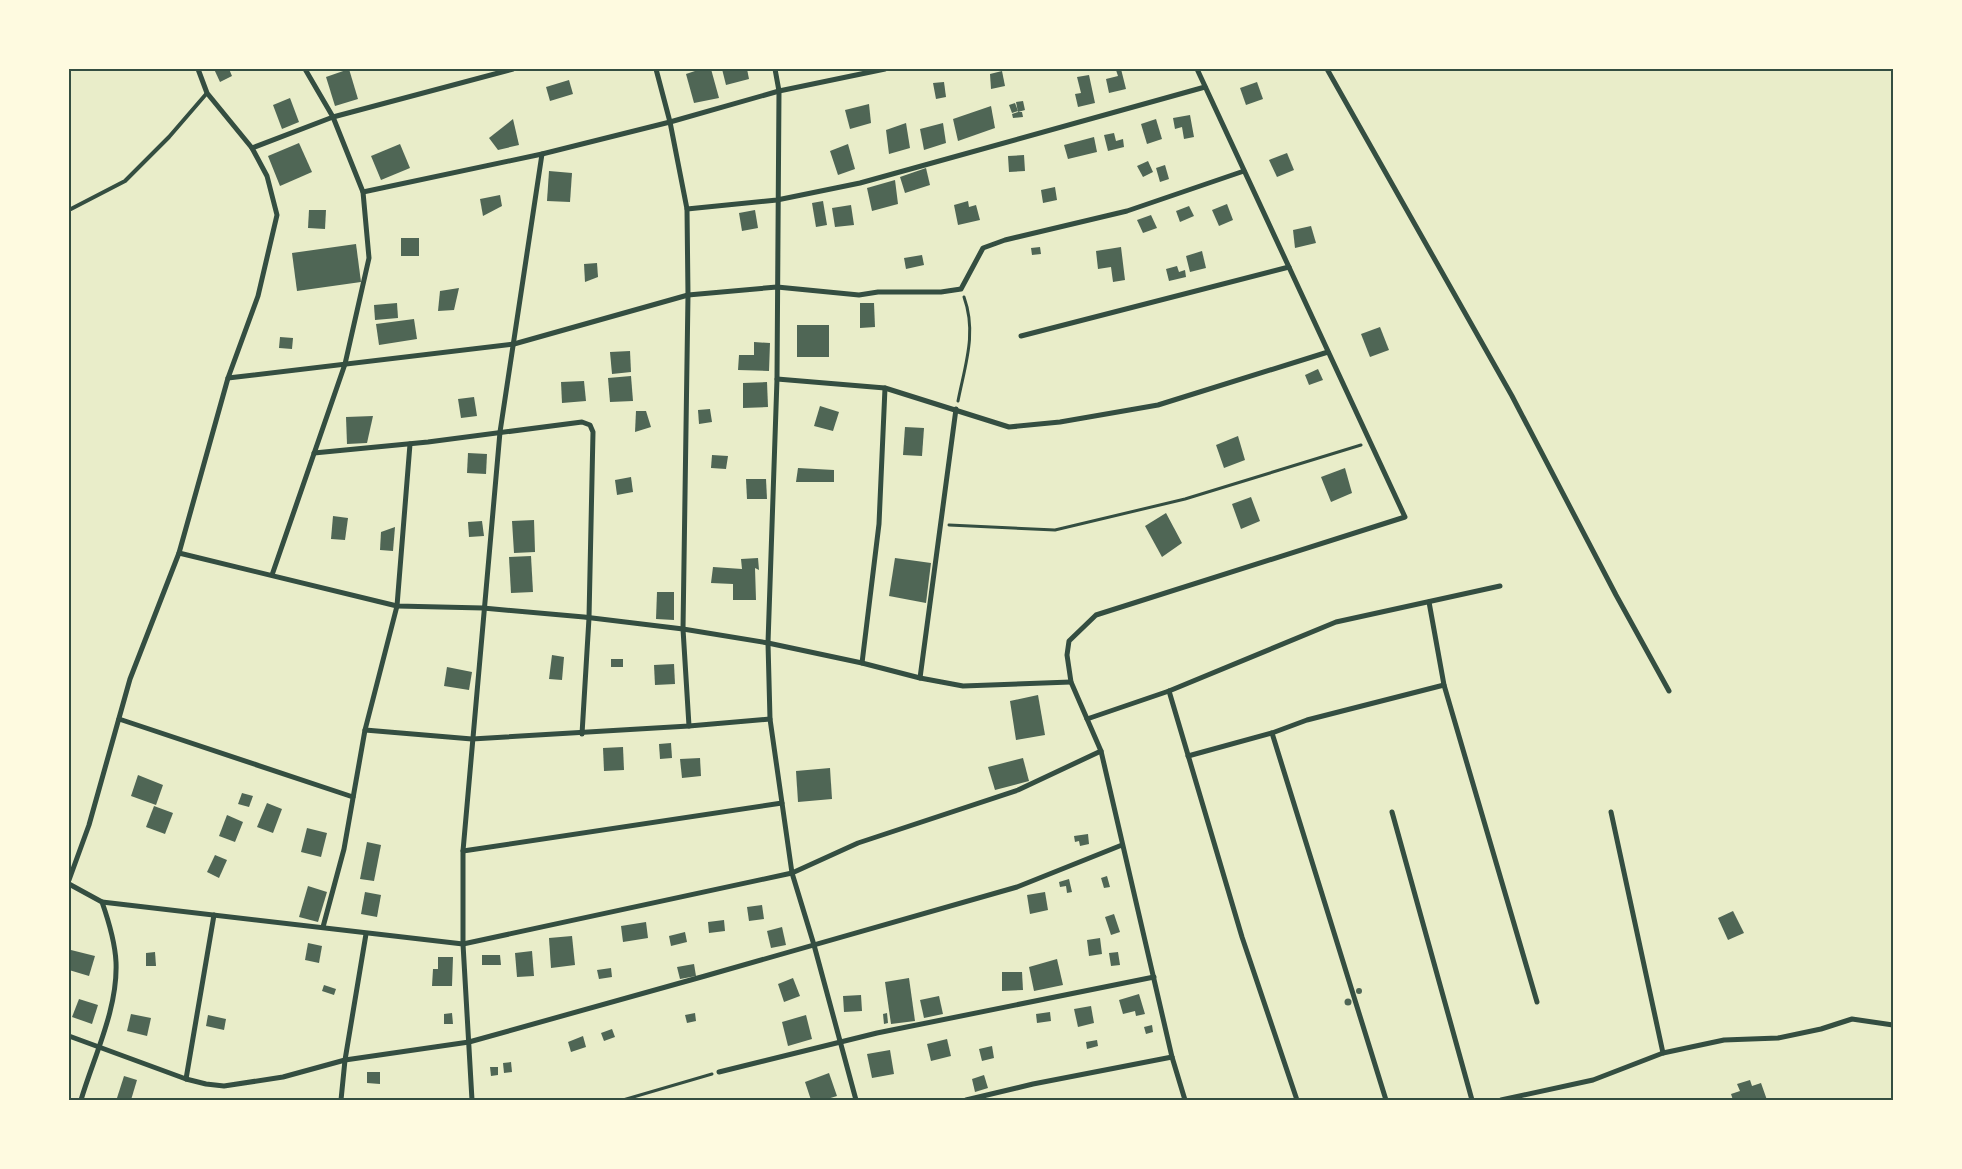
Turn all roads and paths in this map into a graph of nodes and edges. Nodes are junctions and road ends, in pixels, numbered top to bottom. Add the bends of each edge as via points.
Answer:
1 (198, 69) edge
2 (305, 69) edge
3 (513, 69) edge
4 (656, 69) edge
5 (775, 69) edge
6 (885, 69) edge
7 (1197, 69) edge
8 (1326, 69) edge
9 (1205, 87) junction
10 (779, 91) junction
11 (207, 93) junction
12 (333, 118) junction
13 (670, 122) junction
14 (252, 148) junction
15 (542, 154) junction
16 (1244, 171) junction
17 (363, 192) junction
18 (777, 200) junction
19 (687, 209) junction
20 (69, 210) edge
21 (1289, 267) junction
22 (777, 287) junction
23 (961, 289) junction
24 (688, 295) junction
25 (1021, 336) dead end
26 (514, 344) junction
27 (1328, 352) junction
28 (345, 364) junction
29 (228, 378) junction
30 (777, 379) junction
31 (885, 388) junction
32 (956, 409) junction
33 (500, 432) junction
34 (1370, 442) junction
35 (410, 444) junction
36 (314, 453) junction
37 (941, 525) junction
38 (178, 553) junction
39 (272, 575) junction
40 (1500, 586) dead end
41 (1429, 602) junction
42 (397, 606) junction
43 (483, 608) junction
44 (589, 618) junction
45 (683, 629) junction
46 (768, 643) junction
47 (862, 663) junction
48 (920, 678) junction
49 (1071, 682) junction
50 (1444, 686) junction
51 (1169, 691) junction
52 (1669, 691) dead end
53 (119, 719) junction
54 (770, 719) junction
55 (1087, 719) junction
56 (689, 726) junction
57 (365, 730) junction
58 (1272, 733) junction
59 (582, 734) junction
60 (472, 739) junction
61 (1101, 751) junction
62 (1188, 756) junction
63 (353, 797) junction
64 (782, 803) junction
65 (1392, 812) dead end
66 (1611, 812) dead end
67 (1122, 844) junction
68 (463, 851) junction
69 (792, 873) junction
70 (69, 880) edge
71 (69, 884) edge
72 (102, 902) junction
73 (214, 915) junction
74 (323, 927) junction
75 (366, 934) junction
76 (463, 944) junction
77 (814, 945) junction
78 (1154, 977) junction
79 (1537, 1002) dead end
80 (1893, 1024) edge
81 (69, 1036) edge
82 (469, 1042) junction
83 (839, 1043) junction
84 (98, 1048) junction
85 (1663, 1053) junction
86 (1172, 1057) junction
87 (345, 1060) junction
88 (719, 1072) joint
89 (186, 1079) junction
90 (81, 1100) edge
91 (341, 1100) edge
92 (472, 1100) edge
93 (623, 1100) edge
94 (856, 1100) edge
95 (966, 1100) edge
96 (1185, 1100) edge
97 (1297, 1100) edge
98 (1386, 1100) edge
99 (1472, 1100) edge
100 (1501, 1100) edge

1 - 11 street
2 - 12 street
3 - 12 street
4 - 13 street
5 - 10 street
6 - 10 street
7 - 9 street
8 - 52 street via 1512,396
9 - 16 street
9 - 18 street via 860,183
10 - 13 street
10 - 18 street
11 - 14 street
11 - 20 lane via 125,181
12 - 14 street
12 - 17 street
13 - 15 street
13 - 19 street
14 - 29 street via 267,176 277,215 258,296
15 - 17 street
15 - 26 street
16 - 21 street
16 - 23 street via 1127,211 983,248
17 - 28 street via 369,258
18 - 19 street
18 - 22 street
19 - 24 street
21 - 25 street
21 - 27 street
22 - 23 street via 858,295
22 - 24 street
22 - 30 street
23 - 32 path via 969,311 972,335
24 - 26 street
24 - 45 street
26 - 28 street
26 - 33 street
27 - 32 street via 1158,405 1060,422 1009,427
27 - 34 street
28 - 29 street
28 - 36 street
29 - 38 street
30 - 31 street
30 - 46 street
31 - 32 street
31 - 47 street via 879,524
32 - 37 street
33 - 35 street
33 - 43 street
33 - 44 street via 582,422 590,425 594,432
34 - 37 path via 1185,500 1055,530
34 - 49 street via 1405,518 1096,615 1069,641 1067,655
35 - 36 street
35 - 42 street
36 - 39 street
37 - 48 street
38 - 39 street
38 - 53 street via 130,679
39 - 42 street
40 - 41 street
41 - 50 street
41 - 51 street via 1336,622
42 - 43 street
42 - 57 street
43 - 44 street
43 - 60 street
44 - 45 street
44 - 59 street
45 - 46 street
45 - 56 street
46 - 47 street
46 - 54 street
47 - 48 street
48 - 49 street via 964,686
49 - 55 street
50 - 58 street via 1307,720
50 - 79 street
51 - 55 street
51 - 62 street
53 - 63 street
53 - 70 street via 89,825
54 - 56 street
54 - 64 street
55 - 61 street
56 - 59 street
57 - 60 street
57 - 63 street
58 - 62 street
58 - 98 street
59 - 60 street
60 - 68 street
61 - 67 street
61 - 69 street via 1018,790 858,843
62 - 97 street via 1242,937
63 - 74 street via 344,849
64 - 68 street
64 - 69 street
65 - 99 street
66 - 85 street
67 - 77 street via 1016,887
67 - 78 street
68 - 76 street
69 - 76 street
69 - 77 street
71 - 72 street
72 - 73 street
72 - 84 street via 112,933 116,964 110,1008
73 - 74 street
73 - 89 street
74 - 75 street
75 - 76 street
75 - 87 street
76 - 82 street
77 - 82 street
77 - 83 street
78 - 83 street
78 - 86 street
80 - 85 street via 1852,1019 1778,1038 1724,1040
81 - 84 street
82 - 87 street
82 - 92 street
83 - 88 street
83 - 94 street
84 - 89 street
84 - 90 street
85 - 100 street via 1593,1080
86 - 95 street
86 - 96 street
87 - 89 street via 283,1077 224,1086
87 - 91 street
88 - 93 path

